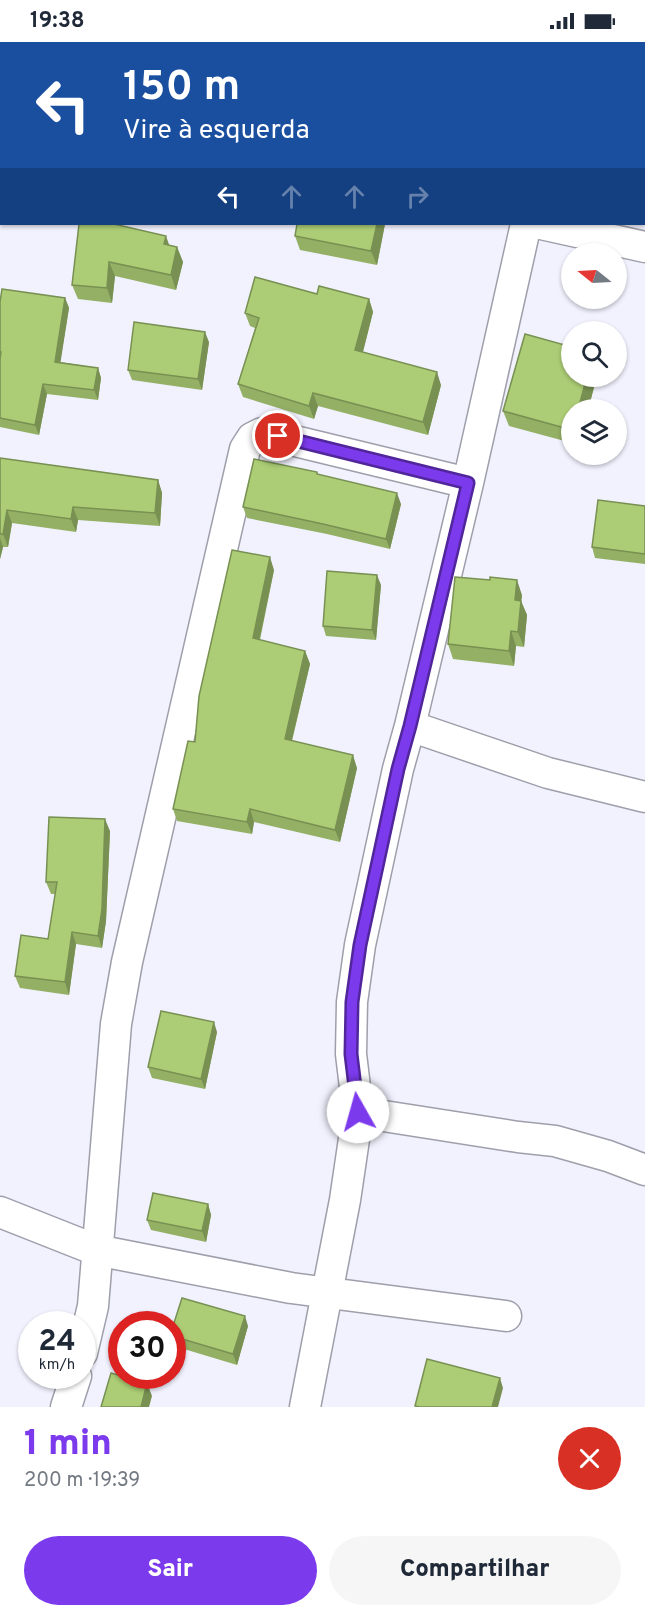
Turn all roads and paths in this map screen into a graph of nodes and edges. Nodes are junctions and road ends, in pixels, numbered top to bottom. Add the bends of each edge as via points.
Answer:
1 (526, 225) edge
2 (546, 225) edge
3 (645, 247) edge
4 (468, 483) junction
5 (410, 726) junction
6 (645, 797) edge
7 (358, 1112) junction
8 (645, 1170) edge
9 (0, 1212) edge
10 (96, 1250) junction
11 (328, 1292) junction
12 (92, 1311) edge
13 (506, 1316) dead end
14 (72, 1389) edge
15 (66, 1407) edge
16 (305, 1407) edge

1 - 4 street
2 - 3 street
4 - 5 street
4 - 10 street via 262,433 252,438 245,449 127,962 116,1024
5 - 6 street via 548,773
5 - 7 street via 363,933 352,1002 351,1054
7 - 8 street via 555,1141
7 - 11 street
9 - 10 street
10 - 11 street
10 - 12 street
11 - 13 street
11 - 16 street
14 - 15 street

